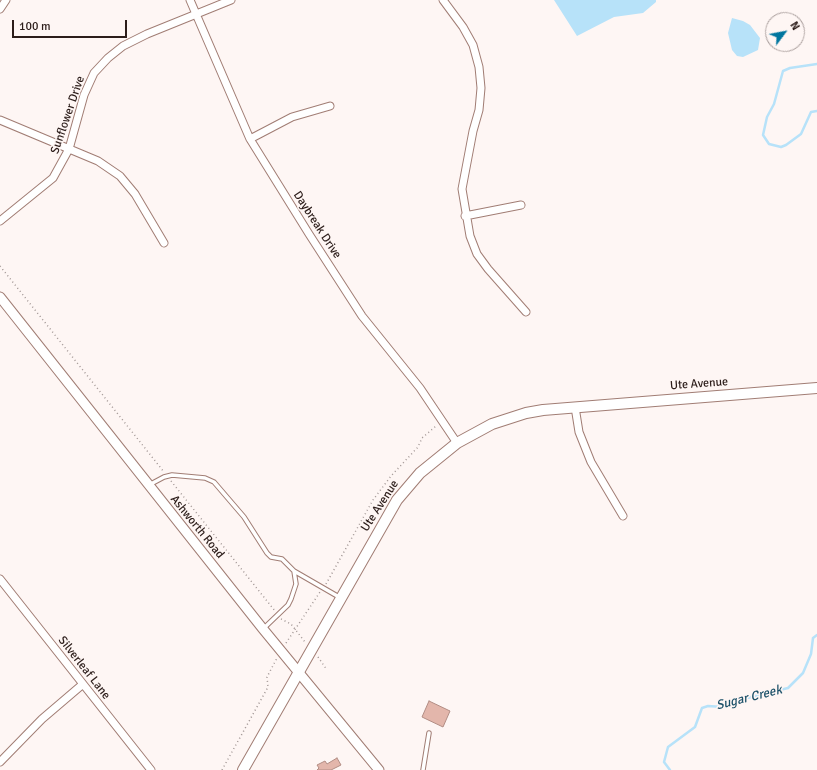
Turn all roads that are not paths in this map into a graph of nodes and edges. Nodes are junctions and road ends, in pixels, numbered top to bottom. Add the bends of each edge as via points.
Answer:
1 (6, 0) edge
2 (190, 0) edge
3 (231, 0) edge
4 (443, 0) edge
5 (0, 9) edge
6 (196, 14) junction
7 (330, 106) dead end
8 (0, 120) edge
9 (250, 138) junction
10 (69, 150) junction
11 (521, 205) dead end
12 (465, 216) junction
13 (0, 221) edge
14 (164, 243) dead end
15 (0, 297) edge
16 (526, 312) dead end
17 (817, 388) edge
18 (575, 407) junction
19 (457, 443) junction
20 (149, 486) junction
21 (623, 516) dead end
22 (294, 571) junction
23 (0, 579) edge
24 (340, 598) junction
25 (263, 629) junction
26 (299, 671) junction
27 (83, 684) junction
28 (429, 733) dead end
29 (0, 762) edge
30 (150, 769) edge
31 (243, 770) edge
32 (379, 770) edge
33 (423, 770) edge

1 - 5 street
2 - 6 street, Daybreak Drive
3 - 6 street, Sunflower Drive
4 - 12 street via 473,45 479,67 479,110 462,189
6 - 9 street, Daybreak Drive
6 - 10 street, Sunflower Drive via 123,46 108,58 94,73 84,95
7 - 9 street via 292,117
8 - 10 street
9 - 19 street, Daybreak Drive via 362,316 420,388
10 - 13 street, Sunflower Drive via 53,178
10 - 14 street via 98,161 120,176 135,194
11 - 12 street
12 - 16 street via 477,254
15 - 20 street, Ashworth Road
17 - 18 main road, Ute Avenue
18 - 19 main road, Ute Avenue via 543,410 509,418
18 - 21 street via 579,432 590,462
19 - 24 main road, Ute Avenue via 420,473 397,500
20 - 22 lane via 167,476 205,478 214,482 244,517 267,554 282,559
20 - 25 street, Ashworth Road
22 - 24 lane
22 - 25 lane via 296,584 288,605
23 - 27 street, Silverleaf Lane
24 - 26 main road, Ute Avenue
25 - 26 street, Ashworth Road
26 - 31 main road, Ute Avenue
26 - 32 street, Ashworth Road
27 - 29 street via 42,719
27 - 30 street, Silverleaf Lane
28 - 33 lane

